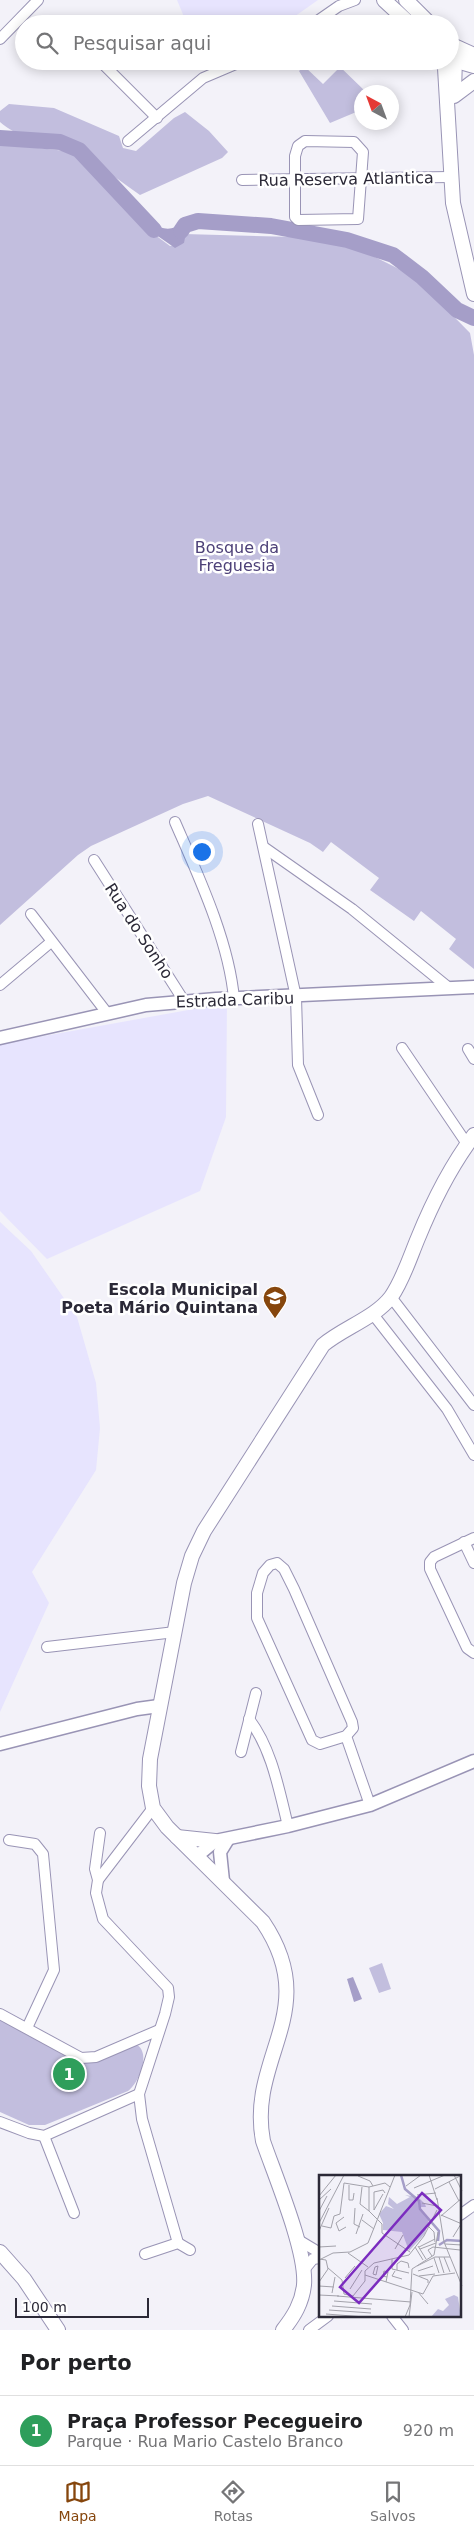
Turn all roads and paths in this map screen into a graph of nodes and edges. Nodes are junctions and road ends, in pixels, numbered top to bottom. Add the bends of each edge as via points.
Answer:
1 (38, 0) edge
2 (341, 0) edge
3 (355, 0) edge
4 (383, 0) edge
5 (406, 0) edge
6 (332, 11) junction
7 (23, 15) edge
8 (326, 15) edge
9 (400, 15) edge
10 (421, 15) edge
11 (15, 24) edge
12 (0, 39) edge
13 (459, 49) edge
14 (474, 55) edge
15 (459, 62) edge
16 (474, 66) edge
17 (109, 70) edge
18 (222, 70) edge
19 (445, 70) edge
20 (450, 70) edge
21 (474, 81) edge
22 (454, 96) junction
23 (449, 114) junction
24 (157, 118) junction
25 (128, 141) dead end
26 (450, 178) junction
27 (294, 179) junction
28 (362, 179) junction
29 (242, 180) dead end
30 (474, 294) edge
31 (175, 822) dead end
32 (258, 824) dead end
33 (265, 848) junction
34 (94, 860) dead end
35 (30, 914) dead end
36 (51, 942) junction
37 (0, 984) edge
38 (474, 987) edge
39 (449, 988) junction
40 (296, 997) junction
41 (234, 999) junction
42 (184, 1001) junction
43 (107, 1013) junction
44 (0, 1038) edge
45 (402, 1048) dead end
46 (468, 1049) dead end
47 (474, 1058) edge
48 (318, 1115) dead end
49 (471, 1140) edge
50 (391, 1297) junction
51 (372, 1313) junction
52 (474, 1406) edge
53 (474, 1455) edge
54 (474, 1538) edge
55 (464, 1542) junction
56 (474, 1564) edge
57 (175, 1632) junction
58 (47, 1648) dead end
59 (474, 1653) edge
60 (256, 1693) dead end
61 (159, 1706) junction
62 (249, 1719) junction
63 (346, 1736) junction
64 (0, 1744) edge
65 (241, 1752) dead end
66 (474, 1761) edge
67 (370, 1805) junction
68 (153, 1808) junction
69 (288, 1826) junction
70 (100, 1833) dead end
71 (177, 1837) junction
72 (9, 1840) dead end
73 (222, 1840) junction
74 (197, 1856) junction
75 (98, 1880) junction
76 (223, 1881) junction
77 (0, 2014) edge
78 (27, 2028) junction
79 (159, 2030) junction
80 (140, 2094) junction
81 (0, 2122) edge
82 (44, 2136) junction
83 (474, 2205) edge
84 (74, 2213) dead end
85 (462, 2214) edge
86 (296, 2238) junction
87 (178, 2243) junction
88 (190, 2250) dead end
89 (0, 2252) edge
90 (319, 2252) edge
91 (145, 2254) dead end
92 (319, 2258) edge
93 (304, 2270) junction
94 (325, 2318) edge
95 (394, 2318) edge
96 (58, 2330) edge
97 (283, 2330) edge
98 (310, 2330) edge
99 (403, 2330) edge

1 - 7 street
2 - 6 street
3 - 6 street
4 - 9 main road
5 - 10 main road
6 - 8 street
11 - 12 street
13 - 14 main road
15 - 16 main road
17 - 24 street
18 - 24 street via 203,78
19 - 23 main road
20 - 22 main road
21 - 22 main road
22 - 23 main road
23 - 26 main road
24 - 25 street
26 - 28 street, Rua Reserva Atlantica
26 - 30 main road via 452,202
27 - 28 street, Rua Reserva Atlantica
27 - 28 street via 298,146 304,141 354,142 363,152
27 - 28 street via 294,212 298,220 355,220 358,219
27 - 29 street, Rua Reserva Atlantica
31 - 41 street via 227,957
32 - 33 street
33 - 39 street via 352,909
33 - 40 street
34 - 42 street, Rua do Sonho
35 - 36 street
36 - 37 street
36 - 43 street
38 - 39 street, Estrada Caribu
39 - 40 street, Estrada Caribu
40 - 41 street, Estrada Caribu
40 - 48 street via 298,1066
41 - 42 street, Estrada Caribu
42 - 43 street, Estrada Caribu
43 - 44 street, Estrada Caribu
45 - 49 street
46 - 47 street
49 - 50 main road via 434,1199
50 - 51 main road
50 - 52 street
51 - 53 street via 451,1415
51 - 57 main road via 323,1345 215,1514 192,1556
54 - 55 street
55 - 56 street
55 - 59 street via 434,1557 430,1569 467,1648
57 - 58 street
57 - 61 main road
60 - 62 street
61 - 64 street
61 - 68 main road via 150,1759
62 - 65 street
62 - 69 street via 275,1774
63 - 63 street via 353,1728 352,1722 294,1589 280,1564 270,1564 263,1573 257,1593 258,1618 312,1740 320,1744
63 - 67 street
66 - 67 street
67 - 69 street
68 - 71 main road
68 - 75 street
69 - 73 street
70 - 75 street via 95,1859
71 - 73 main road
71 - 74 main road
72 - 78 street via 35,1844 43,1854 54,1955 51,1978
73 - 74 street
73 - 76 street
74 - 76 main road
75 - 79 street via 96,1893 104,1919 168,1988
76 - 86 main road via 263,1922 275,1940 286,1975 285,2017 260,2104 259,2120
77 - 78 street
78 - 79 street via 81,2058 96,2057
79 - 80 street
80 - 82 street
80 - 87 street via 142,2119
81 - 82 street
82 - 84 street
83 - 85 street
86 - 90 street
86 - 93 main road
87 - 88 street
87 - 91 street
89 - 96 main road via 24,2279
92 - 93 street via 313,2259
93 - 97 main road via 301,2301 295,2316
94 - 98 street
95 - 99 street

